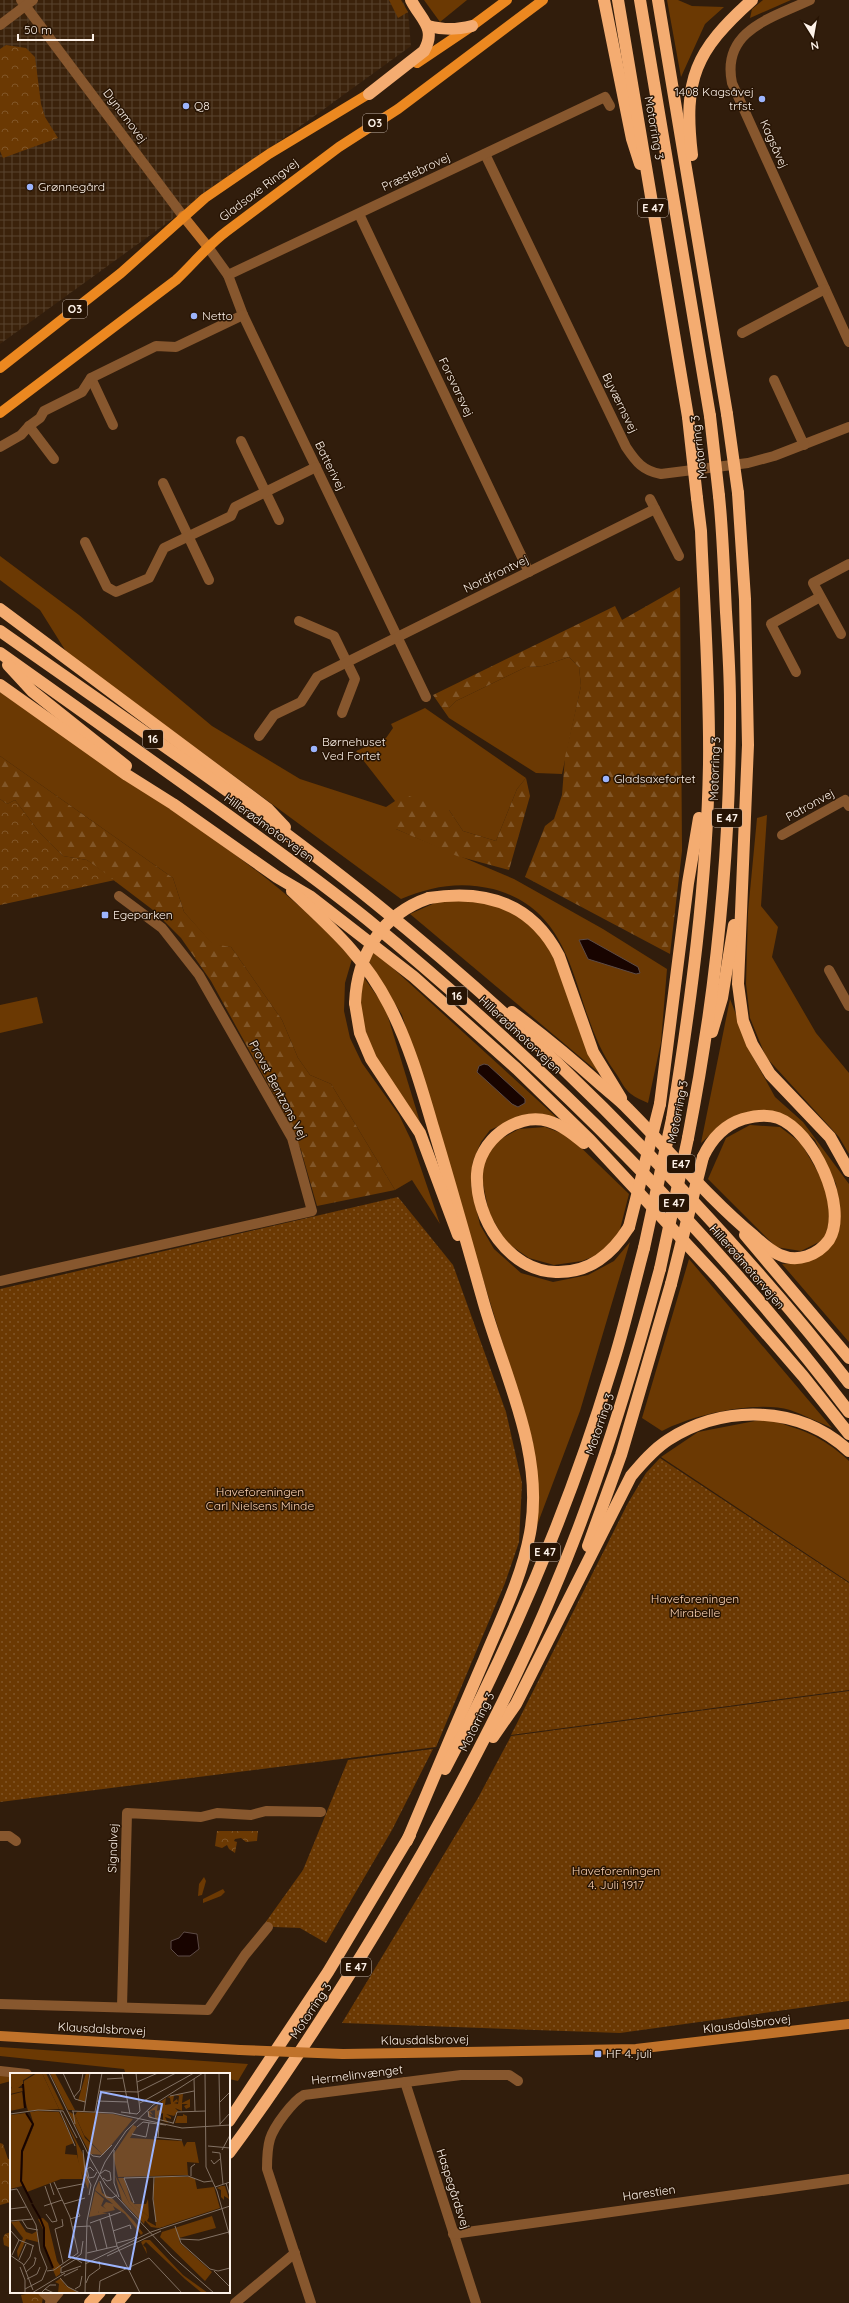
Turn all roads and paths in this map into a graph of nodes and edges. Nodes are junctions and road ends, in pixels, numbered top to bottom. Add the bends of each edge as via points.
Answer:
1 (411, 0) edge
2 (507, 0) edge
3 (543, 0) edge
4 (618, 0) edge
5 (640, 0) edge
6 (658, 0) edge
7 (752, 0) edge
8 (810, 0) edge
9 (26, 2) edge
10 (605, 5) edge
11 (0, 25) edge
12 (428, 26) junction
13 (472, 26) junction
14 (369, 94) junction
15 (610, 106) dead end
16 (485, 154) junction
17 (654, 213) junction
18 (358, 214) junction
19 (183, 216) junction
20 (208, 247) junction
21 (701, 254) junction
22 (228, 275) junction
23 (825, 289) junction
24 (243, 315) junction
25 (742, 333) dead end
26 (849, 342) edge
27 (0, 368) edge
28 (91, 378) junction
29 (774, 380) dead end
30 (0, 413) edge
31 (113, 424) dead end
32 (29, 426) junction
33 (849, 427) edge
34 (241, 441) dead end
35 (804, 445) junction
36 (0, 447) edge
37 (54, 459) dead end
38 (316, 467) junction
39 (163, 483) dead end
40 (266, 492) junction
41 (650, 499) dead end
42 (655, 509) junction
43 (279, 520) dead end
44 (188, 536) junction
45 (85, 542) dead end
46 (680, 556) dead end
47 (849, 564) edge
48 (529, 572) junction
49 (209, 580) dead end
50 (820, 597) junction
51 (0, 609) edge
52 (299, 621) dead end
53 (0, 631) edge
54 (841, 634) dead end
55 (398, 637) junction
56 (0, 653) edge
57 (0, 657) edge
58 (348, 662) junction
59 (796, 672) dead end
60 (0, 684) edge
61 (426, 697) dead end
62 (342, 713) dead end
63 (259, 736) dead end
64 (708, 764) junction
65 (173, 804) junction
66 (849, 806) edge
67 (782, 835) dead end
68 (305, 848) junction
69 (742, 869) junction
70 (277, 877) junction
71 (119, 896) dead end
72 (829, 970) dead end
73 (467, 980) junction
74 (849, 1006) edge
75 (702, 1064) junction
76 (627, 1107) junction
77 (610, 1163) junction
78 (849, 1171) edge
79 (734, 1220) junction
80 (0, 1281) edge
81 (483, 1301) junction
82 (849, 1358) edge
83 (849, 1383) edge
84 (849, 1412) edge
85 (849, 1434) edge
86 (849, 1451) edge
87 (569, 1598) junction
88 (468, 1773) junction
89 (322, 1812) dead end
90 (0, 1836) edge
91 (16, 1841) dead end
92 (407, 1841) junction
93 (268, 1927) dead end
94 (0, 2004) edge
95 (122, 2007) junction
96 (849, 2024) edge
97 (0, 2036) edge
98 (0, 2071) edge
99 (19, 2073) edge
100 (518, 2081) dead end
101 (404, 2082) junction
102 (230, 2119) edge
103 (230, 2152) edge
104 (849, 2179) edge
105 (454, 2234) junction
106 (295, 2253) junction
107 (99, 2293) edge
108 (125, 2293) edge
109 (90, 2303) edge
110 (117, 2303) edge
111 (235, 2303) edge
112 (311, 2303) edge
113 (476, 2303) edge

1 - 12 highway
2 - 13 main road, Gladsaxe Ringvej / O3
3 - 20 main road, Gladsaxe Ringvej / O3 via 398,109 339,147
4 - 17 highway, Motorring 3 / E 47
5 - 75 highway, Motorring 3 / E 47, bridge via 710,416 722,528 730,702 729,785 718,939
6 - 21 highway
7 - 21 highway via 724,25 705,52 691,88 689,130
8 - 23 street, Kagsåvej via 753,27 737,42 730,71 732,83
9 - 11 street
9 - 19 street, Dynamovej
10 - 17 highway via 632,138
12 - 13 highway via 458,30
12 - 14 highway via 429,39 424,51
13 - 14 main road, Gladsaxe Ringvej / O3
14 - 19 main road, Gladsaxe Ringvej / O3 via 269,154 204,198
15 - 16 street, Præstebrovej via 605,97
16 - 18 street, Præstebrovej
16 - 35 street, Byværnsvej via 626,447 640,466 661,474 680,472 748,463
17 - 64 highway, Motorring 3 / E 47, bridge via 688,417 701,531
18 - 22 street, Præstebrovej
18 - 48 street, Forsvarsvej
19 - 20 street, Dynamovej
19 - 27 main road, Gladsaxe Ringvej / O3 via 121,273
20 - 22 street, Batterivej
20 - 30 main road, Gladsaxe Ringvej / O3 via 176,280
21 - 69 highway, bridge via 738,493 745,600 748,745
22 - 24 street, Batterivej
23 - 25 street
23 - 26 street, Kagsåvej
24 - 28 street via 176,347 156,346
24 - 38 street, Batterivej
28 - 31 street
28 - 32 street via 82,392 44,411 40,418
29 - 35 street
32 - 36 street via 21,435
32 - 37 street
33 - 35 street, Byværnsvej
34 - 40 street
38 - 40 street
38 - 55 street, Batterivej
39 - 44 street
40 - 43 street
40 - 44 street via 235,507 231,516
41 - 42 street
42 - 46 street
42 - 48 street, Nordfrontvej
44 - 45 street via 164,548 149,578 116,592 107,587
44 - 49 street
47 - 50 street via 813,584
48 - 55 street, Nordfrontvej
50 - 54 street
50 - 59 street via 771,624
51 - 68 highway via 268,809
52 - 58 street via 334,636
53 - 68 highway, Hillerødmotorvejen / 16
55 - 58 street, Nordfrontvej
55 - 61 street, Batterivej
56 - 84 highway, Hillerødmotorvejen / 16 via 288,858 366,918 453,992 530,1062 640,1171 759,1301 808,1358
57 - 65 highway via 32,691
58 - 62 street via 355,679
58 - 63 street, Nordfrontvej via 317,677 301,702 274,715
60 - 65 highway via 127,775
64 - 77 highway, bridge via 688,883 660,1104 629,1227 608,1254 595,1263 580,1269 549,1272 537,1269 512,1255 493,1230 480,1199 477,1173 486,1147 497,1133 519,1122 547,1120 558,1125
64 - 92 highway, Motorring 3 / E 47, bridge via 702,892 691,998 672,1119 644,1248 611,1370 574,1482 528,1596 476,1710
65 - 70 highway
66 - 67 street, Patronvej via 844,800
68 - 73 highway, Hillerødmotorvejen / 16 via 377,904
69 - 75 highway via 722,998
69 - 78 highway via 738,984 743,1021 752,1044 770,1074 830,1137
70 - 77 highway via 311,896 414,977 523,1074
70 - 81 highway via 351,947 371,974 388,1004 417,1073
71 - 80 street, Provst Bentzons Vej via 162,928 199,975 292,1138 312,1211
72 - 74 street
73 - 76 highway via 550,1039
73 - 83 highway, Hillerødmotorvejen / 16 via 546,1052 639,1143 773,1289
75 - 88 highway, Motorring 3 / E 47, bridge via 660,1269 631,1375 591,1495 552,1595
76 - 79 highway, E47
76 - 81 highway, bridge via 593,1052 559,956 540,927 525,914 494,900 453,894 429,898 406,909 377,934 361,964 357,979 355,1003 360,1033 371,1059 409,1114 428,1150
77 - 85 highway via 719,1279 803,1376
79 - 82 highway
79 - 87 highway, bridge via 781,1256 797,1259 820,1250 830,1239 838,1219 838,1209 825,1170 808,1142 798,1131 778,1118 766,1115 736,1121 715,1137 703,1156 671,1284 621,1455
81 - 92 highway via 526,1435 533,1487 530,1533 514,1588
86 - 87 highway via 836,1439 814,1427 790,1418 764,1414 739,1414 714,1419 690,1428 668,1440 648,1456 631,1476
87 - 88 highway via 516,1704
88 - 103 highway, Motorring 3 / E 47 via 342,1991
89 - 95 street, Signalvej via 266,1811 251,1815 217,1814 201,1817 127,1813
90 - 91 street via 8,1836
92 - 102 highway, Motorring 3 / E 47 via 328,1972
93 - 95 street via 245,1955 208,2010
94 - 95 street
96 - 97 street, Klausdalsbrovej, bridge via 636,2049 343,2054
98 - 99 street
100 - 101 street, Hermelinvænget via 509,2075 494,2074
101 - 105 street, Haspegårdsvej
101 - 106 street, Hermelinvænget via 304,2095 296,2100 271,2137 267,2170
104 - 105 street, Harestien
105 - 113 street, Haspegårdsvej
106 - 111 street
106 - 112 street, Hermelinvænget
107 - 109 highway
108 - 110 highway

